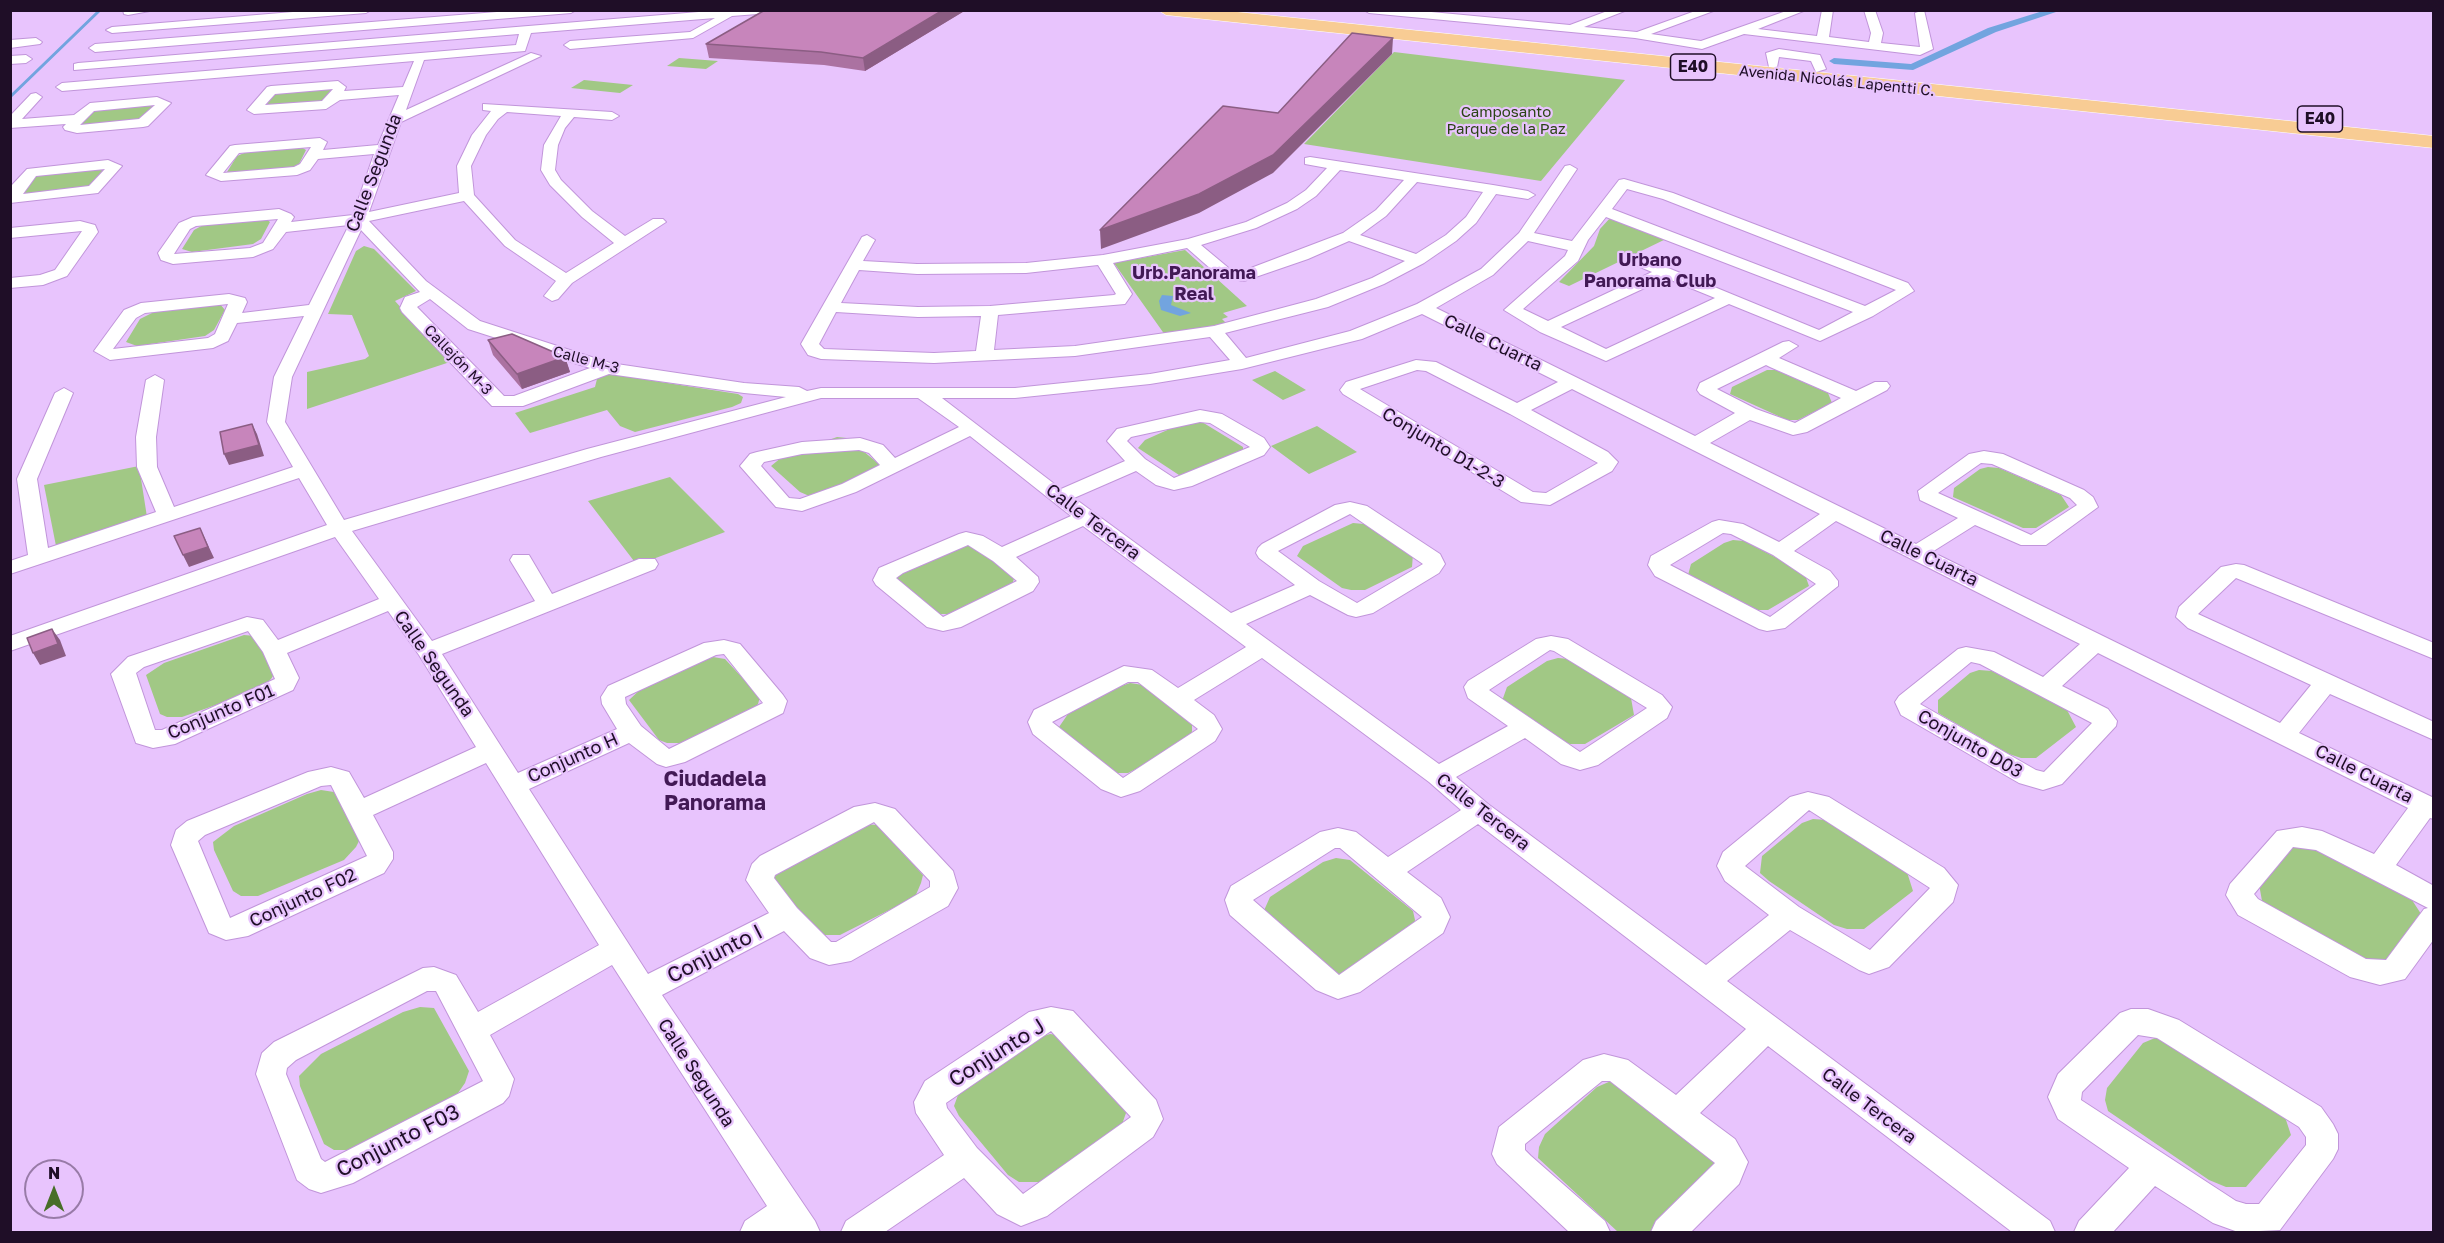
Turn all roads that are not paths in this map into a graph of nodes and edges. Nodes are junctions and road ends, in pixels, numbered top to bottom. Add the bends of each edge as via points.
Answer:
1 (150, 10) edge
2 (366, 10) edge
3 (571, 10) edge
4 (770, 10) edge
5 (1166, 10) edge
6 (1248, 10) edge
7 (1622, 10) edge
8 (1766, 10) edge
9 (1801, 10) edge
10 (1828, 10) edge
11 (1869, 10) edge
12 (129, 11) edge
13 (1376, 11) edge
14 (1705, 11) edge
15 (731, 12) edge
16 (519, 13) edge
17 (1533, 13) dead end
18 (1921, 14) dead end
19 (426, 16) edge
20 (1784, 16) junction
21 (1514, 24) junction
22 (1481, 28) junction
23 (1565, 29) junction
24 (112, 30) junction
25 (1745, 30) junction
26 (526, 31) junction
27 (1635, 35) junction
28 (416, 40) junction
29 (1822, 41) junction
30 (36, 42) dead end
31 (10, 44) edge
32 (570, 45) dead end
33 (1582, 45) junction
34 (1702, 45) junction
35 (1874, 46) junction
36 (95, 48) junction
37 (1663, 52) junction
38 (535, 56) dead end
39 (26, 59) dead end
40 (1725, 59) junction
41 (10, 60) edge
42 (414, 60) junction
43 (78, 67) junction
44 (408, 90) junction
45 (336, 96) junction
46 (36, 97) dead end
47 (483, 107) dead end
48 (503, 109) junction
49 (570, 114) junction
50 (2214, 114) junction
51 (612, 116) dead end
52 (77, 119) junction
53 (395, 120) junction
54 (10, 124) edge
55 (2433, 130) edge
56 (2433, 142) edge
57 (383, 149) junction
58 (2433, 154) edge
59 (314, 155) junction
60 (1310, 161) dead end
61 (1337, 165) junction
62 (1570, 169) dead end
63 (1414, 177) junction
64 (15, 185) edge
65 (1493, 189) junction
66 (1528, 195) dead end
67 (467, 196) junction
68 (1602, 210) junction
69 (359, 219) junction
70 (658, 222) dead end
71 (281, 228) junction
72 (10, 233) edge
73 (1527, 233) junction
74 (1348, 236) junction
75 (867, 240) dead end
76 (624, 243) junction
77 (1190, 243) junction
78 (1580, 243) junction
79 (1634, 259) dead end
80 (1103, 260) junction
81 (1418, 260) junction
82 (854, 265) junction
83 (1665, 272) junction
84 (566, 280) junction
85 (10, 283) edge
86 (432, 293) junction
87 (552, 296) dead end
88 (1727, 299) junction
89 (831, 307) junction
90 (1423, 308) junction
91 (314, 310) junction
92 (990, 311) junction
93 (1867, 312) junction
94 (231, 319) junction
95 (474, 325) junction
96 (1546, 328) junction
97 (1222, 330) junction
98 (437, 338) junction
99 (1789, 346) dead end
100 (984, 357) junction
101 (1765, 359) junction
102 (1250, 363) junction
103 (608, 368) junction
104 (155, 380) dead end
105 (1573, 382) junction
106 (1881, 386) dead end
107 (64, 393) dead end
108 (821, 393) junction
109 (925, 395) junction
110 (1856, 398) junction
111 (1517, 410) junction
112 (1749, 413) junction
113 (972, 428) junction
114 (1698, 442) junction
115 (1138, 463) junction
116 (891, 466) junction
117 (303, 470) junction
118 (1059, 497) junction
119 (1836, 512) junction
120 (167, 515) junction
121 (1085, 518) junction
122 (1972, 518) junction
123 (339, 528) junction
124 (1780, 551) junction
125 (1918, 552) junction
126 (1001, 556) junction
127 (39, 558) junction
128 (521, 560) dead end
129 (647, 564) dead end
130 (10, 568) edge
131 (1311, 586) junction
132 (391, 602) junction
133 (547, 603) junction
134 (1230, 623) junction
135 (2098, 641) junction
136 (10, 644) edge
137 (1261, 648) junction
138 (274, 650) junction
139 (428, 651) junction
140 (2433, 652) edge
141 (2326, 682) junction
142 (2045, 688) junction
143 (1178, 699) junction
144 (1527, 727) junction
145 (632, 732) junction
146 (2433, 732) edge
147 (2285, 734) junction
148 (492, 750) junction
149 (1438, 776) junction
150 (514, 785) junction
151 (2429, 807) edge
152 (358, 810) junction
153 (1479, 811) junction
154 (2379, 868) junction
155 (1388, 871) junction
156 (2433, 899) edge
157 (1789, 915) junction
158 (787, 916) junction
159 (2433, 917) edge
160 (616, 949) junction
161 (1707, 981) junction
162 (643, 991) junction
163 (1766, 1029) junction
164 (473, 1030) junction
165 (1678, 1114) junction
166 (966, 1158) junction
167 (2152, 1166) junction
168 (795, 1222) edge
169 (757, 1233) edge
170 (858, 1233) edge
171 (1593, 1233) edge
172 (1668, 1233) edge
173 (2038, 1233) edge
174 (2091, 1233) edge

1 - 12 street
2 - 24 street
3 - 16 street
4 - 15 street
5 - 50 highway, Avenida Nicolás Lapentti C. / E40
6 - 22 highway, Avenida Nicolás Lapentti C. / E40
7 - 23 street
8 - 20 street
9 - 20 street
10 - 29 street
11 - 35 street via 1877,33
12 - 24 street
13 - 22 street
14 - 27 street
15 - 26 street
15 - 32 street via 693,35
16 - 19 street
17 - 21 street via 1544,14
18 - 35 street via 1927,50
19 - 28 street, Calle Segunda
19 - 36 street
20 - 25 street
21 - 22 street
21 - 23 street
22 - 33 highway, Avenida Nicolás Lapentti C. / E40
23 - 27 street
24 - 36 street
25 - 29 street
25 - 34 street
26 - 28 street
26 - 42 street via 521,48
27 - 33 street
27 - 34 street
27 - 37 street via 1652,49
28 - 42 street, Calle Segunda
28 - 43 street
29 - 35 street
30 - 31 street
33 - 37 highway, Avenida Nicolás Lapentti C. / E40
34 - 40 street via 1722,50
36 - 43 street
37 - 40 highway, Avenida Nicolás Lapentti C. / E40
38 - 53 street
39 - 41 street
40 - 50 highway, Avenida Nicolás Lapentti C. / E40
42 - 43 street via 62,87
42 - 44 street, Calle Segunda
44 - 45 street
44 - 53 street, Calle Segunda
45 - 45 street via 326,105 254,110 275,89 333,84 340,87
46 - 54 street
47 - 48 street
48 - 49 street
48 - 67 street via 479,135 464,166
49 - 51 street
49 - 76 street via 551,144 548,170 587,214
50 - 55 highway, E40
50 - 56 highway, E40
50 - 58 highway
52 - 52 street via 86,109 97,105 165,103 137,124 72,129
52 - 54 street
53 - 57 street, Calle Segunda
57 - 59 street
57 - 69 street, Calle Segunda
59 - 59 street via 297,171 213,175 241,147 320,142
60 - 61 street
61 - 63 street
61 - 77 street via 1311,193 1292,206 1251,225
62 - 73 street
63 - 65 street
63 - 74 street via 1381,213
64 - 64 street via 39,170 114,166 97,187 86,192 13,199
65 - 66 street
65 - 81 street via 1464,226
67 - 69 street
67 - 84 street via 510,243
68 - 78 street
68 - 93 street
68 - 93 street via 1621,184 1637,185 1905,289
69 - 71 street
69 - 86 street, Calle M-3
69 - 91 street, Calle Segunda
70 - 76 street
71 - 71 street via 286,217 279,213 193,222 184,226 166,256 173,259 253,252 268,246
72 - 85 street via 90,228 61,273 43,280
73 - 78 street
73 - 90 street via 1487,272
74 - 77 street via 1244,276 1226,274
74 - 81 street
75 - 82 street
76 - 84 street
77 - 80 street
78 - 96 street via 1572,258 1512,308
79 - 83 street
80 - 82 street via 973,270
80 - 92 street via 1124,294 1119,300
81 - 97 street via 1322,303
82 - 89 street
83 - 88 street
83 - 96 street
84 - 87 street
86 - 95 street, Calle M-3
86 - 98 street, Callejón M-3 via 411,301 408,308
88 - 93 street via 1820,336
88 - 96 street via 1611,356 1603,356
89 - 92 street
89 - 100 street via 810,344 821,354
90 - 102 street via 1356,334
90 - 105 street, Calle Cuarta
91 - 94 street
91 - 117 street, Calle Segunda via 282,377 276,422
92 - 100 street
94 - 94 street via 239,302 229,298 141,308 130,314 103,351 110,355 213,343 222,337
95 - 98 street
95 - 103 street, Calle M-3
97 - 100 street via 1075,351
97 - 102 street
98 - 103 street, Callejón M-3 via 499,402 516,402
99 - 101 street
101 - 110 street
101 - 112 street via 1706,387 1708,393
102 - 109 street via 1150,379 1015,393
103 - 108 street, Calle M-3 via 744,388
104 - 120 street via 146,436 147,467
105 - 111 street
105 - 114 street, Calle Cuarta
106 - 110 street
107 - 127 street via 27,479
108 - 109 street
108 - 123 street via 594,453
109 - 113 street, Calle Tercera
110 - 112 street via 1800,428 1785,427
111 - 111 street, Conjunto D1-2-3 via 1423,365 1349,390 1528,498 1550,498 1605,467 1608,462 1601,456
112 - 114 street
113 - 116 street
113 - 118 street, Calle Tercera
114 - 119 street, Calle Cuarta
115 - 115 street via 1174,484 1260,447 1215,418 1200,416 1118,437 1117,441
115 - 118 street
116 - 116 street via 849,488 792,506 783,503 750,466 757,458 802,448 851,444 876,449
117 - 120 street
117 - 123 street, Calle Segunda
118 - 121 street, Calle Tercera
119 - 124 street
119 - 125 street, Calle Cuarta
120 - 127 street
121 - 126 street
121 - 134 street, Calle Tercera
122 - 122 street via 2028,541 2039,541 2088,507 2077,494 1996,458 1984,457 1976,458 1928,491 1927,496
122 - 125 street
123 - 132 street, Calle Segunda
123 - 136 street
124 - 124 street via 1736,528 1719,526 1659,561 1659,565 1663,571 1758,621 1777,623 1827,586 1822,576
125 - 135 street, Calle Cuarta
126 - 126 street via 966,538 895,568 884,580 935,622 953,622 1028,582
127 - 130 street
128 - 133 street
129 - 133 street
131 - 131 street via 1356,610 1434,564 1360,510 1342,509 1269,548 1268,554
131 - 134 street
132 - 138 street
132 - 139 street, Calle Segunda
133 - 139 street
134 - 137 street, Calle Tercera
135 - 142 street
135 - 147 street, Calle Cuarta
137 - 143 street
137 - 149 street, Calle Tercera
138 - 138 street, Conjunto F01 via 255,625 248,624 136,662 123,674 145,737 166,738 280,687 287,678
139 - 148 street, Calle Segunda
140 - 141 street via 2236,570 2187,612 2187,617 2196,623
141 - 146 street
141 - 147 street
142 - 142 street, Conjunto D03 via 1986,657 1966,654 1907,702 1915,714 2028,777 2043,781 2053,778 2105,721
143 - 143 street via 1143,675 1124,674 1043,716 1040,722 1042,728 1120,788 1131,785 1210,729
144 - 144 street via 1580,761 1609,746 1660,707 1560,644 1544,644 1476,687 1480,696
144 - 149 street
145 - 145 street, Conjunto H via 666,758 676,756 769,711 775,700 732,649 712,648 616,692 614,704
145 - 150 street, Conjunto H
147 - 151 street, Calle Cuarta
148 - 150 street, Calle Segunda
148 - 152 street
149 - 153 street, Calle Tercera
150 - 160 street, Calle Segunda
151 - 154 street
152 - 152 street, Conjunto F02 via 340,778 318,778 196,828 185,837 184,845 219,924 226,929 238,928 374,866 380,852
153 - 155 street
153 - 161 street, Calle Tercera
154 - 156 street
154 - 159 street via 2322,841 2286,838 2244,884 2240,895 2248,907 2360,969 2380,973 2396,971
155 - 155 street via 1347,839 1329,839 1241,894 1240,907 1326,982 1338,987 1350,984 1433,925 1436,917 1431,906
157 - 157 street via 1869,962 1879,959 1943,894 1944,885 1820,804 1808,801 1799,804 1733,859 1731,866 1735,874
157 - 161 street
158 - 158 street via 820,950 841,953 938,898 944,888 943,878 886,816 875,812 862,814 762,871 760,880
158 - 162 street, Conjunto I
160 - 162 street, Calle Segunda
160 - 164 street
161 - 163 street, Calle Tercera
162 - 168 street, Calle Segunda
163 - 165 street
163 - 173 street, Calle Tercera
164 - 164 street, Conjunto F03 via 446,983 423,980 285,1051 273,1062 271,1074 309,1169 321,1178 341,1172 492,1093 499,1079
165 - 171 street via 1617,1069 1604,1066 1594,1069 1510,1137 1508,1154 1519,1167
165 - 172 street via 1724,1149 1732,1162
166 - 166 street, Conjunto J via 1009,1203 1022,1210 1035,1205 1142,1127 1147,1119 1145,1110 1062,1020 1040,1021 936,1091 930,1102 932,1113
166 - 170 street
167 - 167 street via 2225,1212 2246,1220 2268,1219 2322,1149 2322,1134 2310,1117 2168,1029 2148,1022 2131,1022 2068,1083 2064,1097 2069,1109
167 - 174 street
168 - 169 street

